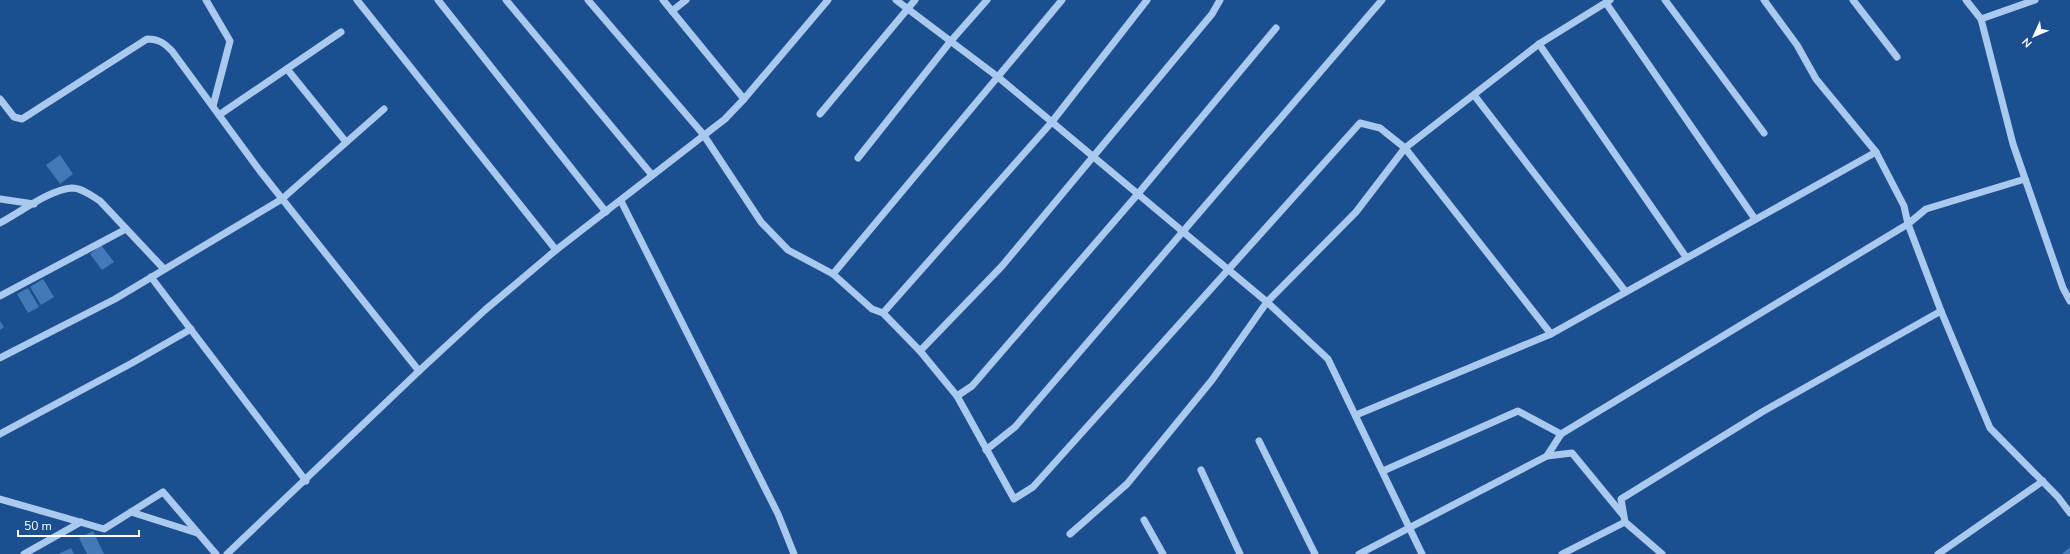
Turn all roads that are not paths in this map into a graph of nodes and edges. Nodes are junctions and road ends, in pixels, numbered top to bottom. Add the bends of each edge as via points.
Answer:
1 (206, 0) edge
2 (357, 0) edge
3 (438, 0) edge
4 (506, 0) edge
5 (588, 0) edge
6 (663, 0) edge
7 (686, 0) edge
8 (828, 0) edge
9 (896, 0) edge
10 (914, 0) edge
11 (987, 0) edge
12 (1062, 0) edge
13 (1148, 0) edge
14 (1220, 0) edge
15 (1382, 0) edge
16 (1665, 0) edge
17 (1764, 0) edge
18 (1852, 0) edge
19 (1966, 0) edge
20 (2035, 0) edge
21 (1608, 2) edge
22 (907, 9) junction
23 (672, 11) junction
24 (1981, 20) junction
25 (1276, 28) dead end
26 (341, 32) dead end
27 (950, 42) junction
28 (1539, 44) junction
29 (1897, 57) dead end
30 (287, 69) junction
31 (998, 77) junction
32 (1474, 95) junction
33 (0, 99) edge
34 (744, 99) junction
35 (212, 106) junction
36 (384, 109) dead end
37 (820, 114) dead end
38 (219, 116) junction
39 (1051, 123) junction
40 (1764, 133) dead end
41 (703, 134) junction
42 (346, 142) junction
43 (1405, 148) junction
44 (1876, 152) junction
45 (858, 158) dead end
46 (1093, 158) junction
47 (652, 175) junction
48 (2025, 179) junction
49 (1136, 195) junction
50 (0, 199) edge
51 (282, 199) junction
52 (621, 201) junction
53 (34, 204) junction
54 (606, 212) junction
55 (1755, 219) junction
56 (0, 223) edge
57 (1908, 224) junction
58 (126, 229) junction
59 (1183, 232) junction
60 (556, 250) junction
61 (1686, 257) junction
62 (164, 269) junction
63 (1228, 270) junction
64 (833, 274) junction
65 (151, 277) junction
66 (1625, 291) junction
67 (0, 296) edge
68 (2070, 301) edge
69 (1267, 302) junction
70 (1940, 311) junction
71 (883, 313) junction
72 (191, 329) junction
73 (1551, 334) junction
74 (920, 351) junction
75 (0, 358) edge
76 (419, 371) junction
77 (957, 396) junction
78 (1356, 415) junction
79 (0, 434) edge
80 (1561, 434) junction
81 (1259, 441) dead end
82 (986, 450) junction
83 (1547, 456) junction
84 (1201, 470) dead end
85 (1382, 471) junction
86 (306, 480) junction
87 (2043, 481) junction
88 (0, 499) edge
89 (131, 512) junction
90 (2070, 512) edge
91 (1624, 519) junction
92 (1144, 520) dead end
93 (81, 522) junction
94 (1410, 528) junction
95 (198, 533) junction
96 (1070, 534) dead end
97 (24, 554) edge
98 (216, 554) edge
99 (227, 554) edge
100 (794, 554) edge
101 (1163, 554) edge
102 (1240, 554) edge
103 (1315, 554) edge
104 (1359, 554) edge
105 (1422, 554) edge
106 (1562, 554) edge
107 (1662, 554) edge
108 (1938, 554) edge

1 - 35 street via 230,41
2 - 60 street
3 - 54 street
4 - 47 street
5 - 41 street
6 - 23 street
7 - 23 street
8 - 34 street
9 - 22 street
10 - 22 street
11 - 27 street
12 - 31 street
13 - 39 street
14 - 46 street via 1212,14
15 - 59 street
16 - 40 street
17 - 44 street via 1797,45 1816,79
18 - 29 street
19 - 24 street
20 - 24 street
21 - 28 street
21 - 55 street
22 - 27 street
22 - 37 street
23 - 34 street
24 - 48 street via 2013,144
25 - 49 street
26 - 30 street
27 - 31 street
27 - 45 street
28 - 32 street
28 - 61 street
30 - 38 street
30 - 42 street
31 - 39 street
31 - 64 street
32 - 43 street
32 - 66 street
33 - 35 street via 14,117 22,119 147,39 155,39 172,51
34 - 41 street via 725,119
35 - 38 street
36 - 42 street
38 - 51 street
39 - 46 street
39 - 71 street
41 - 47 street
41 - 64 street via 761,222 788,250
42 - 51 street
43 - 63 street via 1380,128 1360,123
43 - 69 street via 1356,212
43 - 73 street
44 - 55 street
44 - 57 street via 1904,206
46 - 49 street
46 - 74 street via 1002,266
47 - 52 street
48 - 57 street via 1926,209
48 - 68 street via 2063,288
49 - 59 street
49 - 77 street via 972,386
50 - 53 street
51 - 62 street
51 - 76 street
52 - 54 street
52 - 100 street via 778,514
53 - 56 street
53 - 58 street via 58,191 73,188 88,192
54 - 60 street
55 - 61 street
57 - 70 street
57 - 80 street
58 - 62 street
58 - 67 street
59 - 63 street
59 - 82 street via 1015,428
60 - 76 street via 485,310
61 - 66 street
62 - 65 street
63 - 69 street
63 - 82 street via 1032,487 1014,499
64 - 71 street via 872,309
65 - 72 street
65 - 75 street via 115,299
66 - 73 street
69 - 78 street via 1328,359
69 - 96 street via 1212,380 1127,484
70 - 87 street via 1990,428
70 - 91 street via 1762,412 1621,499
71 - 74 street
72 - 79 street
72 - 86 street
73 - 78 street
74 - 77 street
76 - 86 street
77 - 82 street
78 - 85 street
80 - 83 street
80 - 85 street via 1518,411
81 - 103 street
83 - 91 street via 1572,453
83 - 94 street
84 - 102 street
85 - 94 street
86 - 99 street
87 - 90 street
87 - 108 street
88 - 93 street
89 - 93 street via 104,529
89 - 95 street
89 - 95 street via 163,492
91 - 106 street
91 - 107 street
92 - 101 street
93 - 97 street
94 - 104 street
94 - 105 street
95 - 98 street

